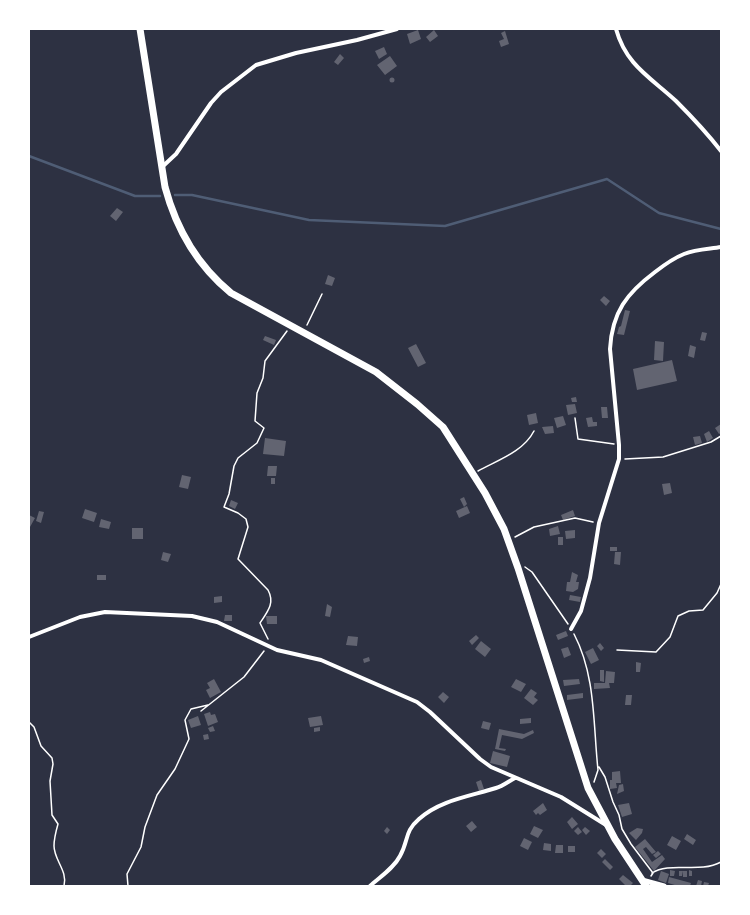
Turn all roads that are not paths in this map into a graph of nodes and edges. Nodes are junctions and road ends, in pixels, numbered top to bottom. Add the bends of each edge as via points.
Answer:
1 (140, 29) edge
2 (397, 29) edge
3 (616, 29) edge
4 (721, 151) edge
5 (161, 168) junction
6 (721, 248) edge
7 (571, 629) road end
8 (29, 637) edge
9 (515, 778) junction
10 (608, 827) junction
11 (646, 883) edge
12 (370, 886) edge
13 (664, 886) edge

1 - 5 main road
2 - 5 street via 256,65 210,103 176,154
3 - 4 street via 625,54 634,65 690,115
5 - 10 main road via 170,204 191,250 231,293 364,365 417,404 442,428 473,474 508,541 588,788
6 - 7 street via 695,251 670,261 633,289 616,321 610,349 620,445 619,459 599,523 592,571 581,611
8 - 9 street via 92,614 120,611 207,619 268,646 320,660 417,702 485,763
9 - 10 street via 561,796
9 - 12 street via 498,788 462,797 421,817 409,829 406,842 395,864
10 - 11 main road
11 - 13 street

